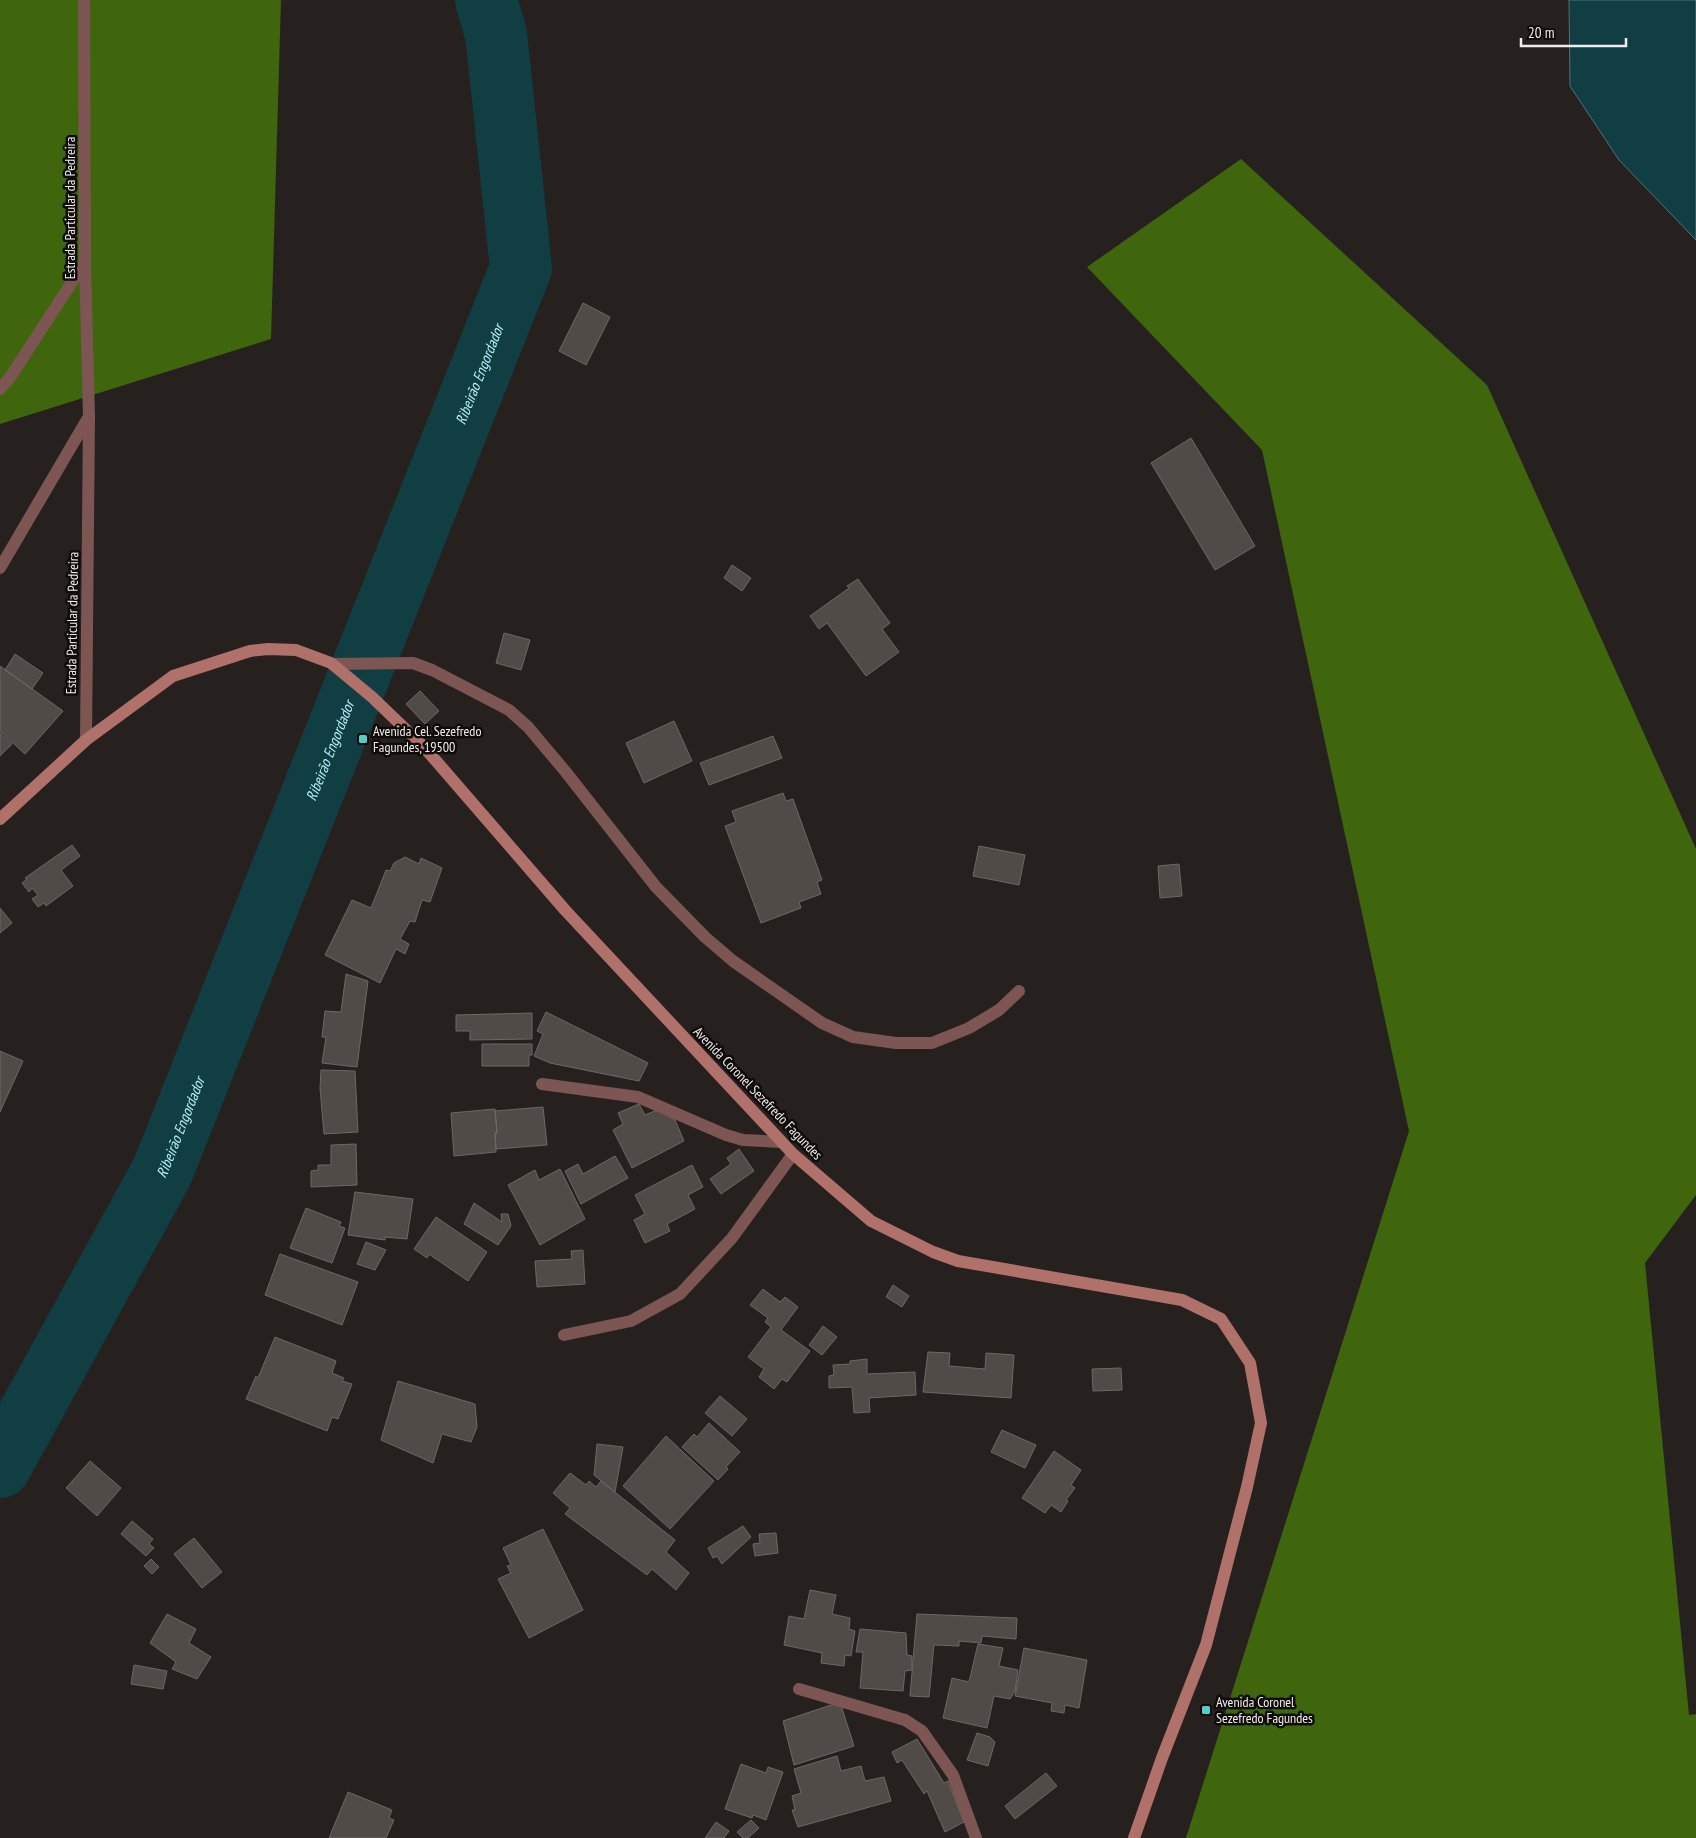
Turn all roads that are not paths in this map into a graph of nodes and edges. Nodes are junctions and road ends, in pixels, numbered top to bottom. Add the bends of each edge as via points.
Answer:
1 (84, 0) edge
2 (86, 262) junction
3 (0, 389) edge
4 (89, 416) junction
5 (0, 568) edge
6 (333, 664) junction
7 (86, 740) junction
8 (0, 819) edge
9 (1019, 991) dead end
10 (542, 1084) dead end
11 (781, 1142) junction
12 (793, 1154) junction
13 (564, 1335) dead end
14 (799, 1689) dead end
15 (976, 1838) edge
16 (1134, 1838) edge

1 - 2 street, Estrada Particular da Pedreira
2 - 3 street
2 - 4 street, Estrada Particular da Pedreira
4 - 5 street
4 - 7 street, Estrada Particular da Pedreira
6 - 7 main road, Avenida Coronel Sezefredo Fagundes via 296,650 250,651 173,676
6 - 9 street via 413,663 509,710 528,726 656,887 705,937 733,962 822,1023 853,1037 896,1043 932,1043 969,1028 999,1010
6 - 11 main road, Avenida Coronel Sezefredo Fagundes via 424,747 565,910
7 - 8 main road, Avenida Coronel Sezefredo Fagundes
10 - 11 street via 638,1097 726,1135 743,1140
11 - 12 main road, Avenida Coronel Sezefredo Fagundes
12 - 13 street via 732,1238 680,1294 632,1321
12 - 16 main road, Avenida Coronel Sezefredo Fagundes via 871,1221 933,1252 958,1261 1182,1300 1221,1319 1250,1363 1260,1423 1247,1487 1206,1645
14 - 15 street via 905,1720 922,1731 953,1775

